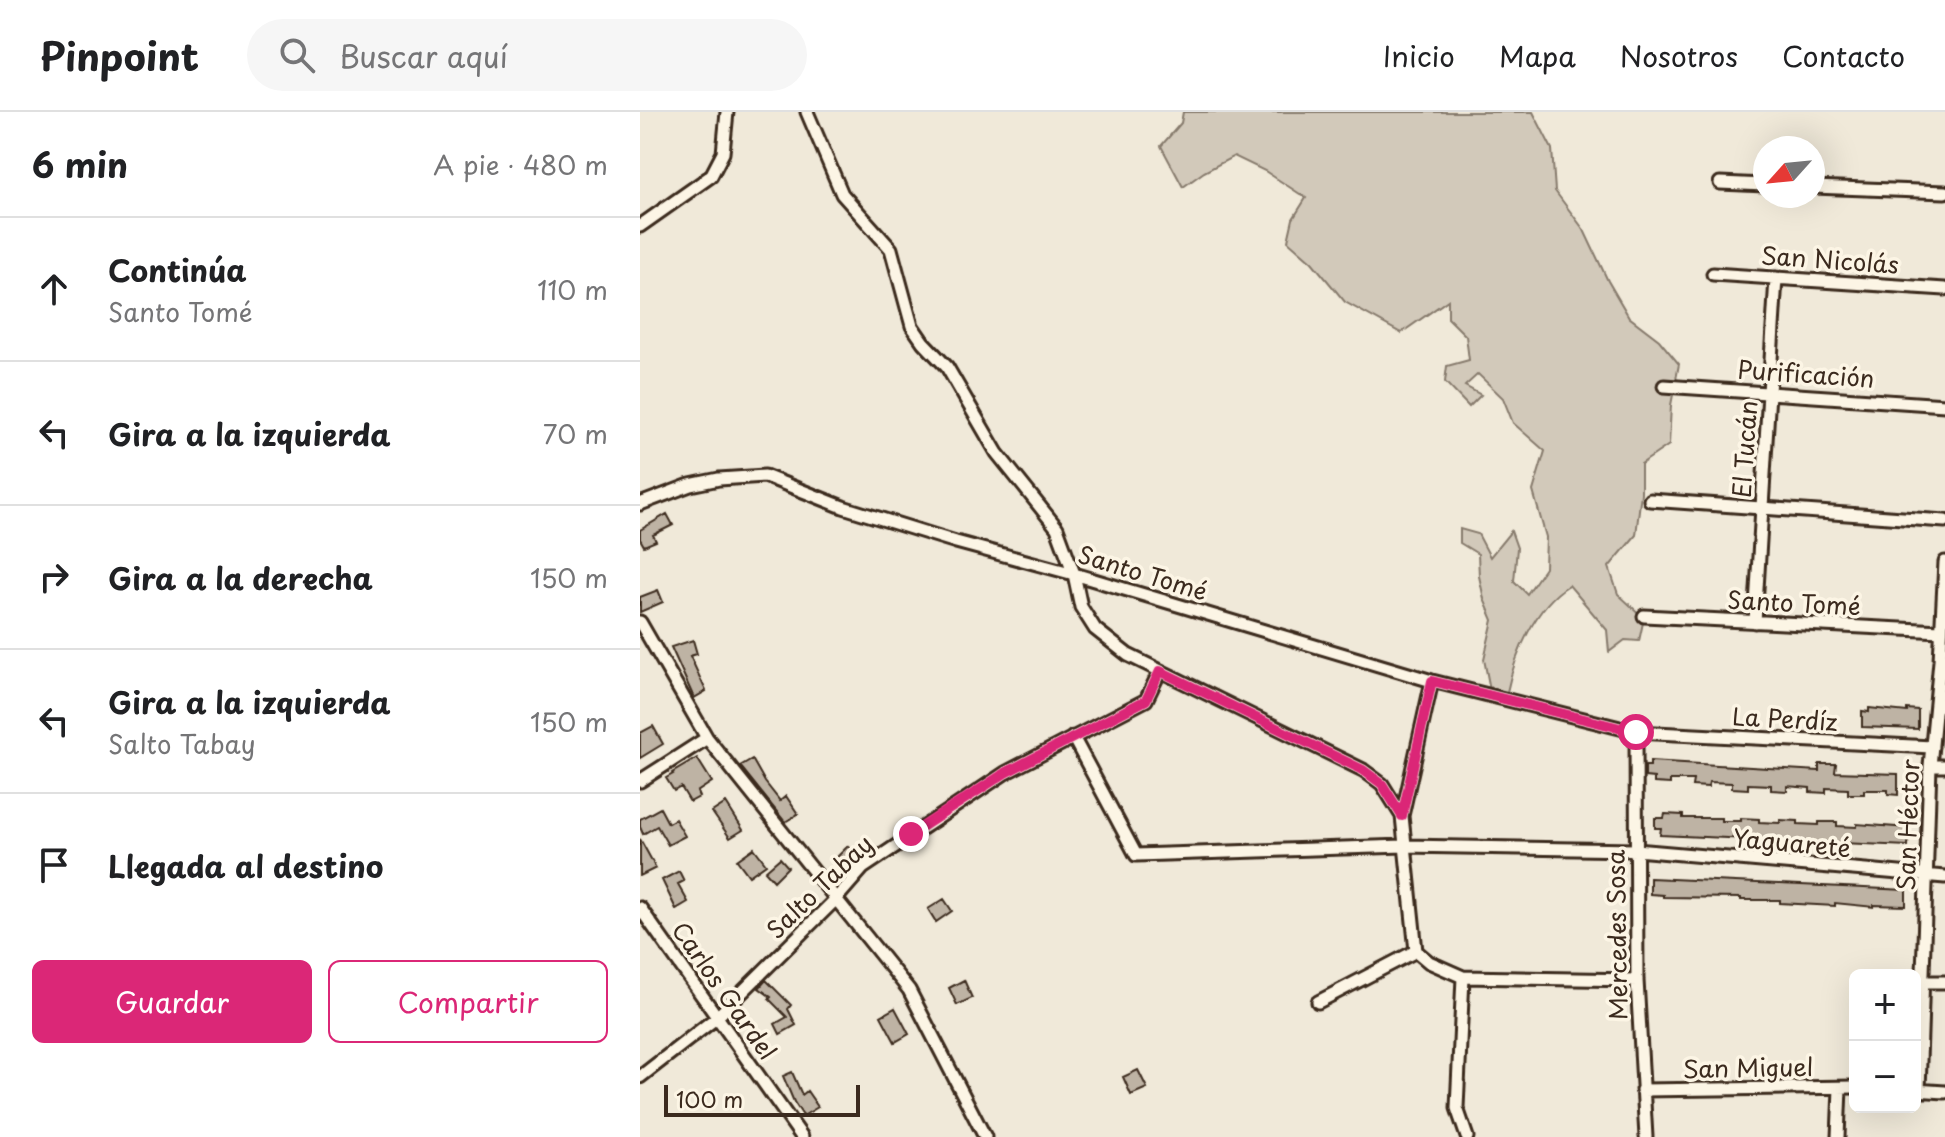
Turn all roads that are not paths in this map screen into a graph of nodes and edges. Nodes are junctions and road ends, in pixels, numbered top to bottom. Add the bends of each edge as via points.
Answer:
1 (727, 112) edge
2 (807, 112) edge
3 (1720, 183) dead end
4 (1753, 184) edge
5 (1825, 187) edge
6 (1945, 192) edge
7 (640, 226) edge
8 (1713, 274) dead end
9 (1776, 278) junction
10 (1945, 289) edge
11 (1664, 386) dead end
12 (1769, 393) junction
13 (1945, 405) edge
14 (1650, 500) dead end
15 (640, 504) edge
16 (1762, 509) junction
17 (1945, 521) edge
18 (1945, 562) edge
19 (1074, 574) junction
20 (1644, 616) dead end
21 (640, 622) edge
22 (1755, 622) junction
23 (1941, 631) junction
24 (1943, 661) edge
25 (1160, 671) junction
26 (1432, 681) junction
27 (1636, 732) junction
28 (1073, 737) junction
29 (707, 738) junction
30 (1932, 747) junction
31 (1930, 766) junction
32 (1945, 766) edge
33 (640, 781) edge
34 (1402, 816) junction
35 (1404, 846) junction
36 (1636, 850) junction
37 (1926, 877) junction
38 (1945, 877) edge
39 (836, 899) junction
40 (640, 908) edge
41 (1416, 951) junction
42 (1463, 977) junction
43 (1637, 980) junction
44 (1924, 982) junction
45 (1945, 982) edge
46 (1318, 1002) dead end
47 (716, 1018) junction
48 (1920, 1041) edge
49 (640, 1077) edge
50 (1849, 1087) edge
51 (1840, 1088) junction
52 (1642, 1090) junction
53 (1921, 1090) edge
54 (1945, 1092) edge
55 (802, 1137) edge
56 (985, 1137) edge
57 (1467, 1137) edge
58 (1646, 1137) edge
59 (1838, 1137) edge

1 - 7 street via 723,153 711,176
2 - 19 street via 842,194 891,249 912,326 947,367 997,453 1057,528
3 - 4 street
5 - 6 street
8 - 9 street, San Nicolás
9 - 10 street, San Nicolás
9 - 12 street, El Tucán
11 - 12 street, Purificación
12 - 13 street, Purificación
12 - 16 street, El Tucán
14 - 16 street
15 - 19 street, Santo Tomé via 690,485 765,476 843,507
16 - 17 street
16 - 22 street, El Tucán
18 - 23 street, San Héctor
19 - 25 street via 1081,607 1095,629
19 - 26 street, Santo Tomé
20 - 22 street, Santo Tomé
21 - 29 street
22 - 23 street, Santo Tomé
23 - 24 street, San Héctor
24 - 30 street, San Héctor
25 - 28 street, Salto Tabay via 1146,700
25 - 34 street via 1363,770 1382,784
26 - 27 street, Santo Tomé
26 - 34 street
27 - 30 street, La Perdíz
27 - 36 street, Mercedes Sosa
28 - 35 street, Yaguareté via 1136,855
28 - 39 street, Salto Tabay via 1005,773 911,834 863,868
29 - 33 street
29 - 39 street
30 - 31 street, San Héctor
31 - 32 street
31 - 37 street, San Héctor
34 - 35 street
35 - 36 street, Yaguareté
35 - 41 street
36 - 37 street, Yaguareté
36 - 43 street, Mercedes Sosa
37 - 38 street, Yaguareté
37 - 44 street, San Héctor
39 - 47 street, Salto Tabay
39 - 56 street via 909,990
40 - 47 street, Carlos Gardel
41 - 42 street
41 - 46 street
42 - 43 street
42 - 57 street via 1457,1108
43 - 52 street, Mercedes Sosa
44 - 45 street
44 - 48 street, San Héctor
47 - 49 street, Salto Tabay
47 - 55 street, Carlos Gardel
50 - 51 street, San Miguel
51 - 52 street, San Miguel
51 - 59 street
52 - 58 street, Mercedes Sosa
53 - 54 street

